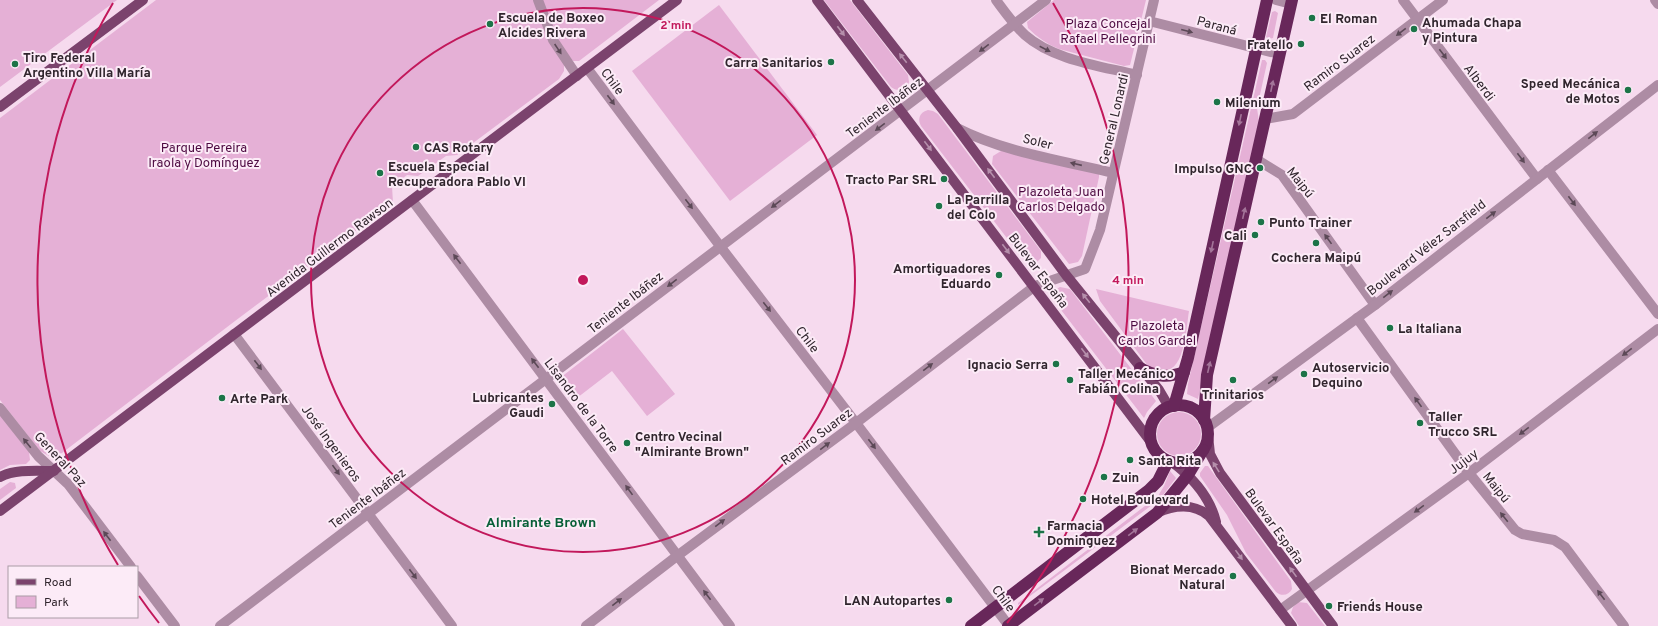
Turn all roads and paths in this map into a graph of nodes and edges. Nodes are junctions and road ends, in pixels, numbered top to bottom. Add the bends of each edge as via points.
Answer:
1 (142, 0) edge
2 (538, 0) edge
3 (677, 0) edge
4 (817, 0) edge
5 (857, 0) edge
6 (996, 0) edge
7 (1046, 0) edge
8 (1154, 0) edge
9 (1267, 0) edge
10 (1276, 0) edge
11 (1403, 0) edge
12 (1443, 0) edge
13 (1655, 0) edge
14 (1291, 2) edge
15 (1658, 4) edge
16 (1417, 20) junction
17 (1149, 21) junction
18 (1015, 25) junction
19 (1256, 49) junction
20 (1279, 54) junction
21 (588, 68) junction
22 (1137, 75) junction
23 (577, 76) junction
24 (1658, 85) edge
25 (928, 90) junction
26 (0, 107) edge
27 (901, 111) junction
28 (1265, 119) junction
29 (957, 128) junction
30 (1256, 160) junction
31 (1548, 170) junction
32 (1114, 173) junction
33 (1537, 179) junction
34 (412, 200) junction
35 (720, 246) junction
36 (1066, 275) junction
37 (1035, 286) junction
38 (1375, 305) junction
39 (1658, 314) edge
40 (1357, 318) junction
41 (1658, 329) edge
42 (234, 334) junction
43 (1140, 368) junction
44 (1184, 372) junction
45 (547, 379) junction
46 (1172, 406) junction
47 (0, 408) edge
48 (856, 423) junction
49 (1206, 428) junction
50 (1151, 442) junction
51 (1203, 450) junction
52 (1170, 462) junction
53 (54, 471) junction
54 (1469, 473) junction
55 (1188, 475) junction
56 (0, 477) edge
57 (0, 511) edge
58 (1157, 513) junction
59 (368, 514) junction
60 (1216, 524) junction
61 (677, 556) junction
62 (129, 566) edge
63 (138, 577) edge
64 (1306, 590) junction
65 (995, 608) junction
66 (1280, 610) junction
67 (175, 626) edge
68 (220, 626) edge
69 (452, 626) edge
70 (586, 626) edge
71 (730, 626) edge
72 (971, 626) edge
73 (1009, 626) edge
74 (1292, 626) edge
75 (1333, 626) edge
76 (1624, 626) edge

1 - 26 main road
2 -> 23 street via 553,40
3 - 21 main road, Avenida Guillermo Rawson
4 -> 27 main road, Bulevar España
25 -> 5 main road, Bulevar España
6 - 18 street
7 - 18 street, Teniente Ibáñez
8 - 17 street, General Lonardi
9 - 19 highway
10 - 14 street
11 - 16 street, Alberdi
12 - 16 street, Ramiro Suarez
13 - 15 street
14 - 20 highway
16 -> 28 street, Ramiro Suarez via 1293,114
16 -> 33 street, Alberdi
17 -> 19 street, Paraná
17 - 22 street, General Lonardi
18 -> 22 street via 1033,42 1051,52
18 -> 25 street, Teniente Ibáñez
19 - 20 street, Paraná
19 -> 44 highway
28 -> 20 highway
21 - 23 main road, Avenida Guillermo Rawson
21 -> 35 street, Chile
22 - 32 street, General Lonardi
23 - 34 main road, Avenida Guillermo Rawson
31 -> 24 street, Boulevard Vélez Sarsfield
25 - 27 street, Teniente Ibáñez
25 - 29 main road, Bulevar España
27 -> 35 street, Teniente Ibáñez
27 -> 37 main road, Bulevar España
28 - 30 highway
32 -> 29 street, Soler via 1005,147
36 -> 29 main road, Bulevar España
38 -> 30 street, Maipú via 1282,175
49 -> 30 highway via 1207,375
31 - 33 street, Boulevard Vélez Sarsfield
31 -> 39 street
32 - 36 street, General Lonardi via 1100,230 1085,269
38 -> 33 street, Boulevard Vélez Sarsfield
34 - 42 main road, Avenida Guillermo Rawson
45 -> 34 street, Lisandro de la Torre
35 -> 45 street, Teniente Ibáñez
35 -> 48 street, Chile
36 - 37 street, Ramiro Suarez
43 -> 36 main road, Bulevar España
48 -> 37 street, Ramiro Suarez
37 -> 50 main road, Bulevar España
38 - 40 street, Boulevard Vélez Sarsfield
49 -> 40 street, Boulevard Vélez Sarsfield
54 -> 40 street, Maipú
41 -> 54 street, Jujuy
42 - 53 main road, Avenida Guillermo Rawson
42 -> 59 street, José Ingenieros
43 - 44 highway via 1161,376
43 - 46 main road, Bulevar España
44 - 46 highway
45 - 59 street, Teniente Ibáñez
61 -> 45 street, Lisandro de la Torre
46 - 49 highway via 1191,408 1198,413
46 - 50 highway via 1162,411 1153,421 1150,429
53 -> 47 street, General Paz via 35,452
61 -> 48 street, Ramiro Suarez
48 -> 65 street, Chile
49 - 51 highway via 1207,443
64 -> 49 main road, Bulevar España via 1213,462
50 - 52 highway via 1158,453
51 - 52 highway via 1190,461
51 - 55 highway
52 - 55 main road
52 - 65 highway via 1149,490
53 - 56 main road via 25,472
53 - 57 main road, Avenida Guillermo Rawson
62 -> 53 street, General Paz via 68,484
54 -> 64 street, Jujuy
76 -> 54 street, Maipú via 1565,547 1554,540 1522,534 1515,530
55 - 58 highway
55 - 60 main road via 1210,504
58 - 60 main road via 1171,507 1192,507 1203,510
73 -> 58 highway
59 - 68 street, Teniente Ibáñez
59 -> 69 street, José Ingenieros
60 -> 66 main road
70 -> 61 street, Ramiro Suarez
71 -> 61 street, Lisandro de la Torre
63 - 67 street
64 - 66 street, Jujuy
64 - 75 main road, Bulevar España
65 - 72 highway
65 - 73 street, Chile
66 - 74 main road

